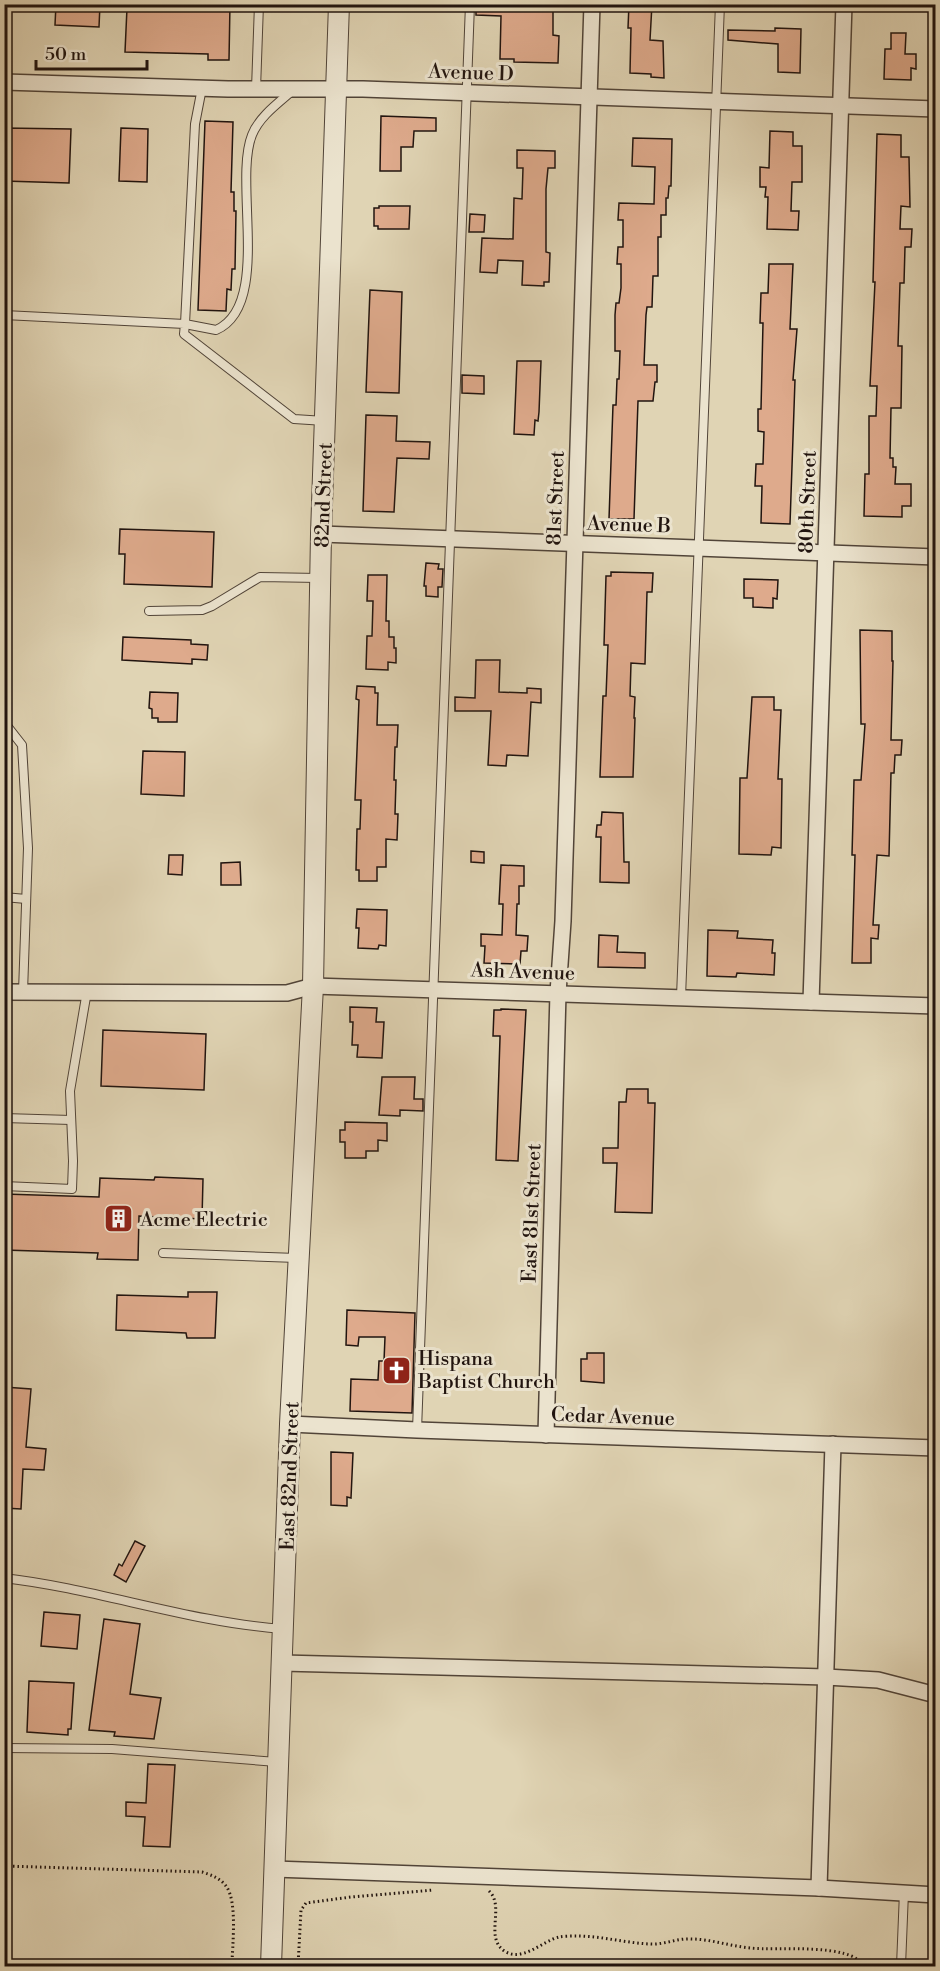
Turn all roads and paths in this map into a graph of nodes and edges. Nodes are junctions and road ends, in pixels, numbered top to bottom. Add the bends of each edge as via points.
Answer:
1 (260, 4) edge
2 (339, 4) edge
3 (470, 4) edge
4 (592, 4) edge
5 (720, 4) edge
6 (844, 4) edge
7 (4, 82) edge
8 (202, 88) junction
9 (256, 89) junction
10 (294, 89) junction
11 (336, 89) junction
12 (466, 93) junction
13 (589, 97) junction
14 (717, 101) junction
15 (841, 105) junction
16 (936, 109) edge
17 (4, 315) edge
18 (185, 324) junction
19 (325, 421) junction
20 (321, 534) junction
21 (451, 539) junction
22 (574, 544) junction
23 (700, 548) junction
24 (826, 553) junction
25 (936, 557) edge
26 (320, 578) junction
27 (149, 611) dead end
28 (4, 722) edge
29 (4, 897) edge
30 (26, 899) junction
31 (313, 986) junction
32 (434, 989) junction
33 (4, 992) edge
34 (23, 992) junction
35 (87, 992) junction
36 (558, 993) junction
37 (681, 998) junction
38 (811, 1002) junction
39 (936, 1006) edge
40 (4, 1118) edge
41 (71, 1120) junction
42 (4, 1186) edge
43 (163, 1253) dead end
44 (299, 1258) junction
45 (290, 1424) junction
46 (417, 1430) junction
47 (546, 1435) junction
48 (834, 1444) junction
49 (936, 1448) edge
50 (4, 1578) edge
51 (283, 1629) junction
52 (282, 1663) junction
53 (826, 1677) junction
54 (936, 1695) edge
55 (4, 1748) edge
56 (278, 1762) junction
57 (4, 1866) edge
58 (274, 1869) junction
59 (486, 1888) dead end
60 (819, 1888) junction
61 (438, 1889) dead end
62 (904, 1892) junction
63 (936, 1895) edge
64 (232, 1966) edge
65 (271, 1966) edge
66 (298, 1966) edge
67 (864, 1966) edge
68 (901, 1966) edge

1 - 9 lane
2 - 11 street, 82nd Street
3 - 12 lane
4 - 13 street, 81st Street
5 - 14 lane
6 - 15 street, 80th Street
7 - 8 street, Avenue D
8 - 9 street, Avenue D
8 - 18 lane via 195,124
9 - 10 street, Avenue D
10 - 11 street, Avenue D
10 - 18 lane via 261,120 251,136 243,300 233,318 216,330
11 - 12 street, Avenue D
11 - 19 street, 82nd Street
12 - 13 street, Avenue D
12 - 21 lane
13 - 14 street, Avenue D
13 - 22 street, 81st Street
14 - 15 street, Avenue D
14 - 23 lane
15 - 16 street, Avenue D
15 - 24 street, 80th Street
17 - 18 lane
18 - 19 lane via 184,334 294,419
19 - 20 street, 82nd Street
20 - 21 street, Avenue B
20 - 26 street, 82nd Street
21 - 22 street, Avenue B
21 - 32 lane
22 - 23 street, Avenue B
22 - 36 street, 81st Street
23 - 24 street, Avenue B
23 - 37 lane
24 - 25 street, Avenue B
24 - 38 street, 80th Street
26 - 27 lane via 260,577 202,610
26 - 31 street, 82nd Street
28 - 30 lane via 22,745 28,848
29 - 30 lane
30 - 34 lane
31 - 32 street, Ash Avenue
31 - 35 street, Ash Avenue via 287,993
31 - 44 street, East 82nd Street
32 - 36 street, Ash Avenue
32 - 46 lane
33 - 34 street, Ash Avenue
34 - 35 street, Ash Avenue
35 - 41 lane via 70,1091
36 - 37 street, Ash Avenue
36 - 47 street, East 81st Street
37 - 38 street, Ash Avenue
38 - 39 street, Ash Avenue
40 - 41 lane
41 - 42 lane via 72,1189
43 - 44 lane
44 - 45 street, East 82nd Street
45 - 46 street, Cedar Avenue
45 - 51 street, East 82nd Street
46 - 47 street, Cedar Avenue
47 - 48 street, Cedar Avenue
48 - 49 street, Cedar Avenue
48 - 53 street
50 - 51 lane via 49,1583 243,1626
51 - 52 street, East 82nd Street
52 - 53 street
52 - 56 street, East 82nd Street
53 - 54 street via 878,1680
53 - 60 street
55 - 56 lane via 112,1749
56 - 58 street, East 82nd Street
57 - 64 path via 211,1875 231,1895
58 - 60 street
58 - 65 street, East 82nd Street
59 - 67 path via 493,1894 496,1908 496,1939 504,1951 517,1955 558,1937 652,1944 690,1939 764,1949 820,1949 852,1956
60 - 62 street
61 - 66 path via 306,1903 301,1910
62 - 63 street
62 - 68 lane

